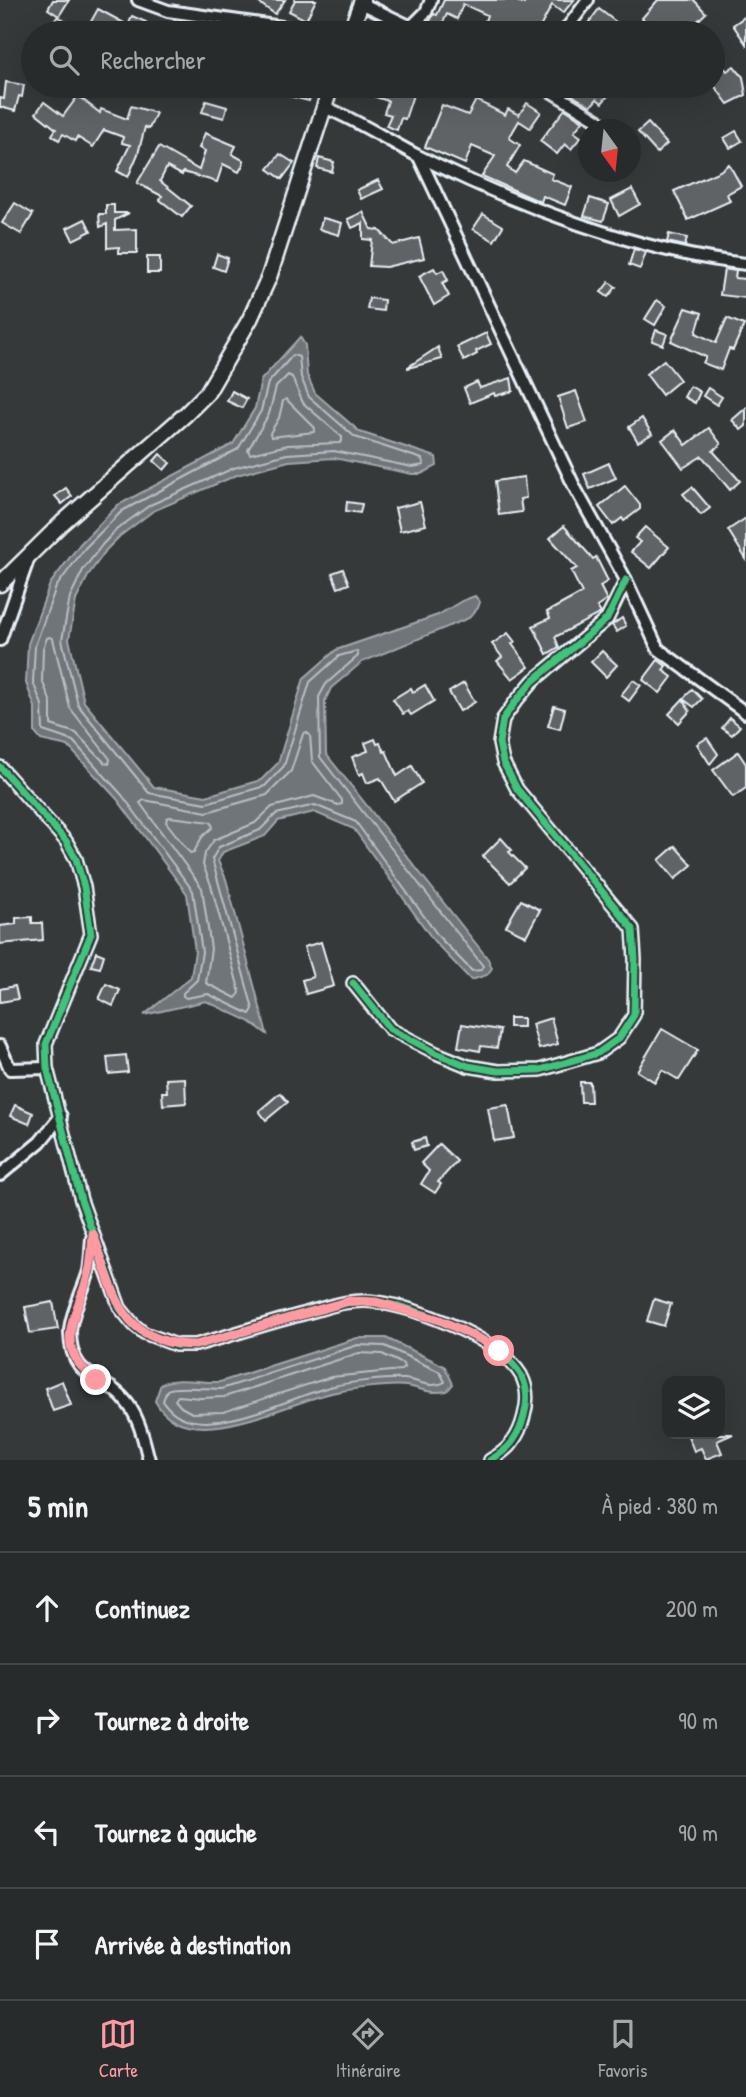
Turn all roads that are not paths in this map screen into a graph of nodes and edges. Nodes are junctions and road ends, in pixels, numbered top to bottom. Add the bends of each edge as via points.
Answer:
1 (138, 0) edge
2 (431, 0) edge
3 (587, 0) edge
4 (362, 1) edge
5 (239, 21) edge
6 (354, 21) edge
7 (396, 21) edge
8 (418, 21) edge
9 (572, 21) edge
10 (327, 98) edge
11 (562, 98) edge
12 (324, 107) junction
13 (596, 119) edge
14 (419, 157) junction
15 (746, 264) edge
16 (30, 555) junction
17 (626, 580) junction
18 (0, 584) edge
19 (0, 640) edge
20 (746, 713) edge
21 (0, 767) edge
22 (353, 983) dead end
23 (0, 1046) edge
24 (47, 1068) junction
25 (61, 1116) junction
26 (0, 1175) edge
27 (93, 1234) junction
28 (506, 1456) edge
29 (149, 1460) edge
30 (490, 1460) edge

1 - 5 street via 168,11
2 - 8 street
3 - 9 street
4 - 6 street
4 - 7 street
10 - 12 street
11 - 13 street
12 - 14 street
12 - 16 street via 269,277 207,393
14 - 15 street via 541,210 681,255
14 - 17 street via 575,488
16 - 18 street
16 - 19 street
17 - 20 street via 658,649
17 - 22 street via 607,619 516,701 503,719 499,743 517,789 633,929 634,1015 619,1038 598,1053 540,1070 498,1071 457,1062 390,1029
21 - 24 street via 66,841 84,887 91,934 46,1044
23 - 24 street via 10,1069
24 - 25 street
25 - 26 street via 40,1142
25 - 27 street
27 - 28 street via 120,1308 145,1333 176,1345 196,1345 349,1301 376,1302 440,1320 484,1341 520,1374 526,1388 522,1426
27 - 29 street via 90,1268 70,1330 72,1351 80,1368 113,1388 128,1404
28 - 30 street

